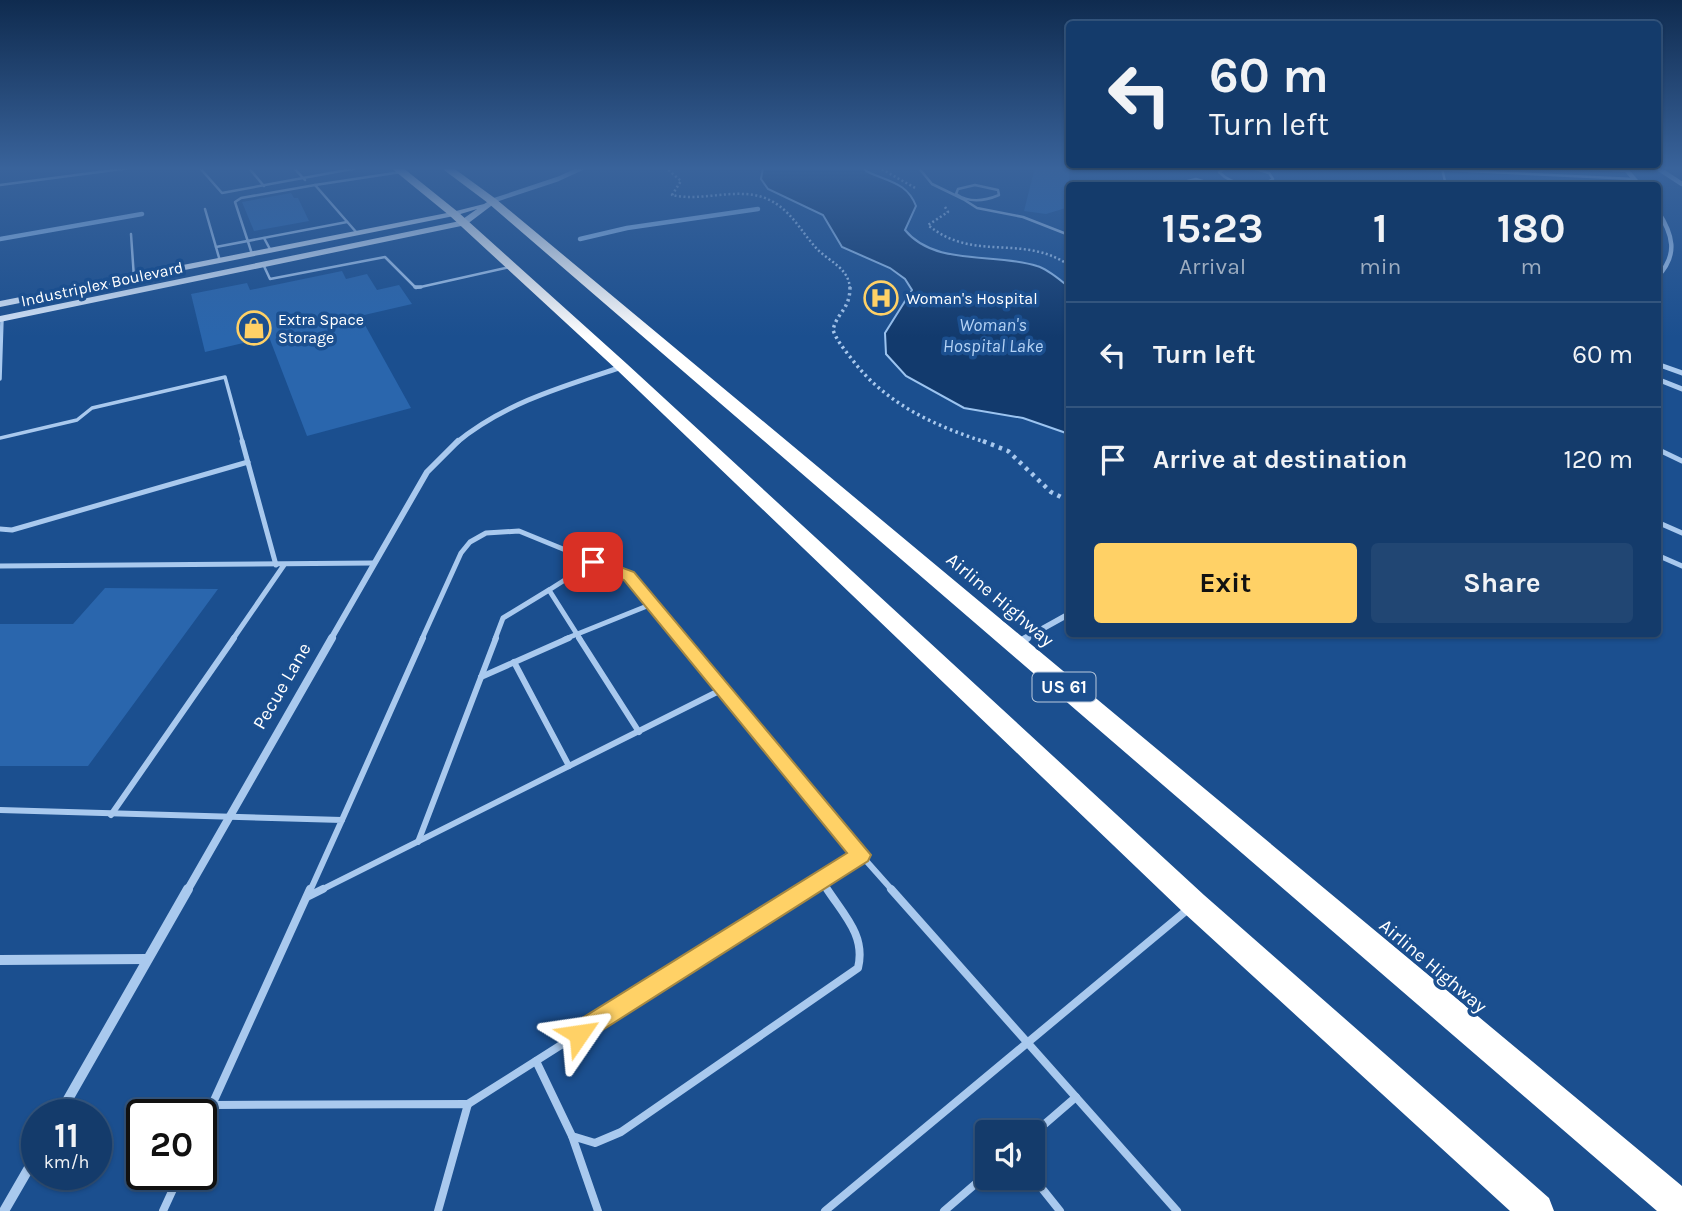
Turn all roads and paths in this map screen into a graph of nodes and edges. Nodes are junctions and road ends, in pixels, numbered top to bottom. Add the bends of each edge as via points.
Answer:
1 (209, 224) edge
2 (243, 224) edge
3 (339, 224) edge
4 (348, 224) edge
5 (426, 224) edge
6 (439, 224) edge
7 (464, 224) edge
8 (519, 224) edge
9 (798, 224) edge
10 (930, 224) edge
11 (1044, 224) edge
12 (1666, 224) edge
13 (357, 233) junction
14 (131, 234) dead end
15 (1066, 234) edge
16 (264, 238) junction
17 (249, 241) junction
18 (216, 247) junction
19 (271, 251) junction
20 (253, 254) junction
21 (220, 261) junction
22 (1066, 263) edge
23 (263, 264) junction
24 (511, 267) junction
25 (1661, 272) edge
26 (134, 278) junction
27 (0, 304) edge
28 (1, 319) edge
29 (1661, 365) edge
30 (622, 367) junction
31 (1682, 373) edge
32 (0, 379) edge
33 (1661, 381) edge
34 (1682, 389) edge
35 (0, 438) edge
36 (1661, 451) edge
37 (1682, 461) edge
38 (247, 463) junction
39 (1066, 500) edge
40 (1661, 524) edge
41 (0, 528) edge
42 (1682, 533) edge
43 (1661, 557) edge
44 (593, 562) junction
45 (373, 563) junction
46 (276, 565) junction
47 (284, 565) junction
48 (0, 566) edge
49 (1682, 566) edge
50 (549, 590) junction
51 (652, 604) junction
52 (1066, 616) edge
53 (577, 634) junction
54 (1015, 645) junction
55 (514, 662) junction
56 (481, 677) junction
57 (723, 689) junction
58 (639, 732) junction
59 (569, 766) junction
60 (0, 810) edge
61 (111, 815) junction
62 (228, 818) junction
63 (342, 820) junction
64 (418, 842) junction
65 (861, 855) junction
66 (821, 880) junction
67 (307, 897) junction
68 (1194, 904) junction
69 (148, 959) junction
70 (0, 960) edge
71 (1027, 1042) junction
72 (536, 1062) junction
73 (1076, 1097) junction
74 (68, 1099) edge
75 (215, 1099) edge
76 (468, 1104) junction
77 (217, 1105) edge
78 (1045, 1124) edge
79 (572, 1136) junction
80 (21, 1182) edge
81 (975, 1184) edge
82 (173, 1190) edge
83 (1043, 1190) edge
84 (1682, 1209) edge
85 (4, 1211) edge
86 (163, 1211) edge
87 (438, 1211) edge
88 (598, 1211) edge
89 (825, 1211) edge
90 (944, 1211) edge
91 (1060, 1211) edge
92 (1177, 1211) edge
93 (1536, 1211) edge

1 - 18 lane
2 - 17 lane
3 - 16 lane
4 - 13 lane
5 - 13 street, Industriplex Boulevard
6 - 23 street, Industriplex Boulevard
7 - 24 highway
8 - 54 highway, Airline Highway / US 61
9 - 39 path via 846,273 851,284 849,304 832,327 864,377 907,410 1006,450 1023,461 1054,496
10 - 22 path via 948,242 961,246 1038,251
11 - 15 lane
12 - 25 street via 1674,247 1670,263
13 - 19 street, Industriplex Boulevard
14 - 26 lane
16 - 17 lane
16 - 19 lane
17 - 18 lane
17 - 20 lane
18 - 21 lane
19 - 20 street, Industriplex Boulevard
20 - 21 street, Industriplex Boulevard
21 - 26 street, Industriplex Boulevard
23 - 24 lane via 270,279 385,257 415,288
23 - 28 street, Industriplex Boulevard
24 - 30 highway
26 - 27 street, Industriplex Boulevard
28 - 32 lane
29 - 31 street
30 - 45 street, Pecue Lane via 506,410 466,434 427,472
30 - 68 highway
33 - 34 street
35 - 38 lane via 77,420 92,408 225,377
36 - 37 lane
38 - 41 lane via 12,530
38 - 46 lane
40 - 42 lane
43 - 49 lane
44 - 50 lane
44 - 51 lane via 629,576
44 - 63 lane via 519,531 486,533 470,542 461,553
45 - 47 lane
45 - 62 street, Pecue Lane
46 - 47 lane
46 - 48 lane
47 - 61 lane
50 - 53 lane
50 - 56 lane via 503,618
51 - 53 lane
51 - 57 lane
52 - 54 street
53 - 55 lane
53 - 58 lane
54 - 84 highway, Airline Highway / US 61
55 - 56 lane
55 - 59 lane
56 - 64 lane
57 - 58 lane
57 - 65 lane
58 - 59 lane
59 - 64 lane
60 - 61 lane
61 - 62 lane
62 - 63 lane
62 - 69 street, Pecue Lane
63 - 67 lane
64 - 67 lane
65 - 66 lane
65 - 71 lane
66 - 72 lane
66 - 79 lane via 857,935 862,952 858,968 621,1132 595,1143
67 - 75 lane
68 - 71 lane
68 - 93 highway
69 - 70 street
69 - 74 street, Pecue Lane
71 - 73 lane
71 - 89 lane
72 - 76 lane
72 - 79 lane
73 - 78 lane
73 - 92 lane
76 - 77 lane
76 - 87 lane
79 - 88 lane
80 - 85 street
81 - 90 lane
82 - 86 lane
83 - 91 lane

